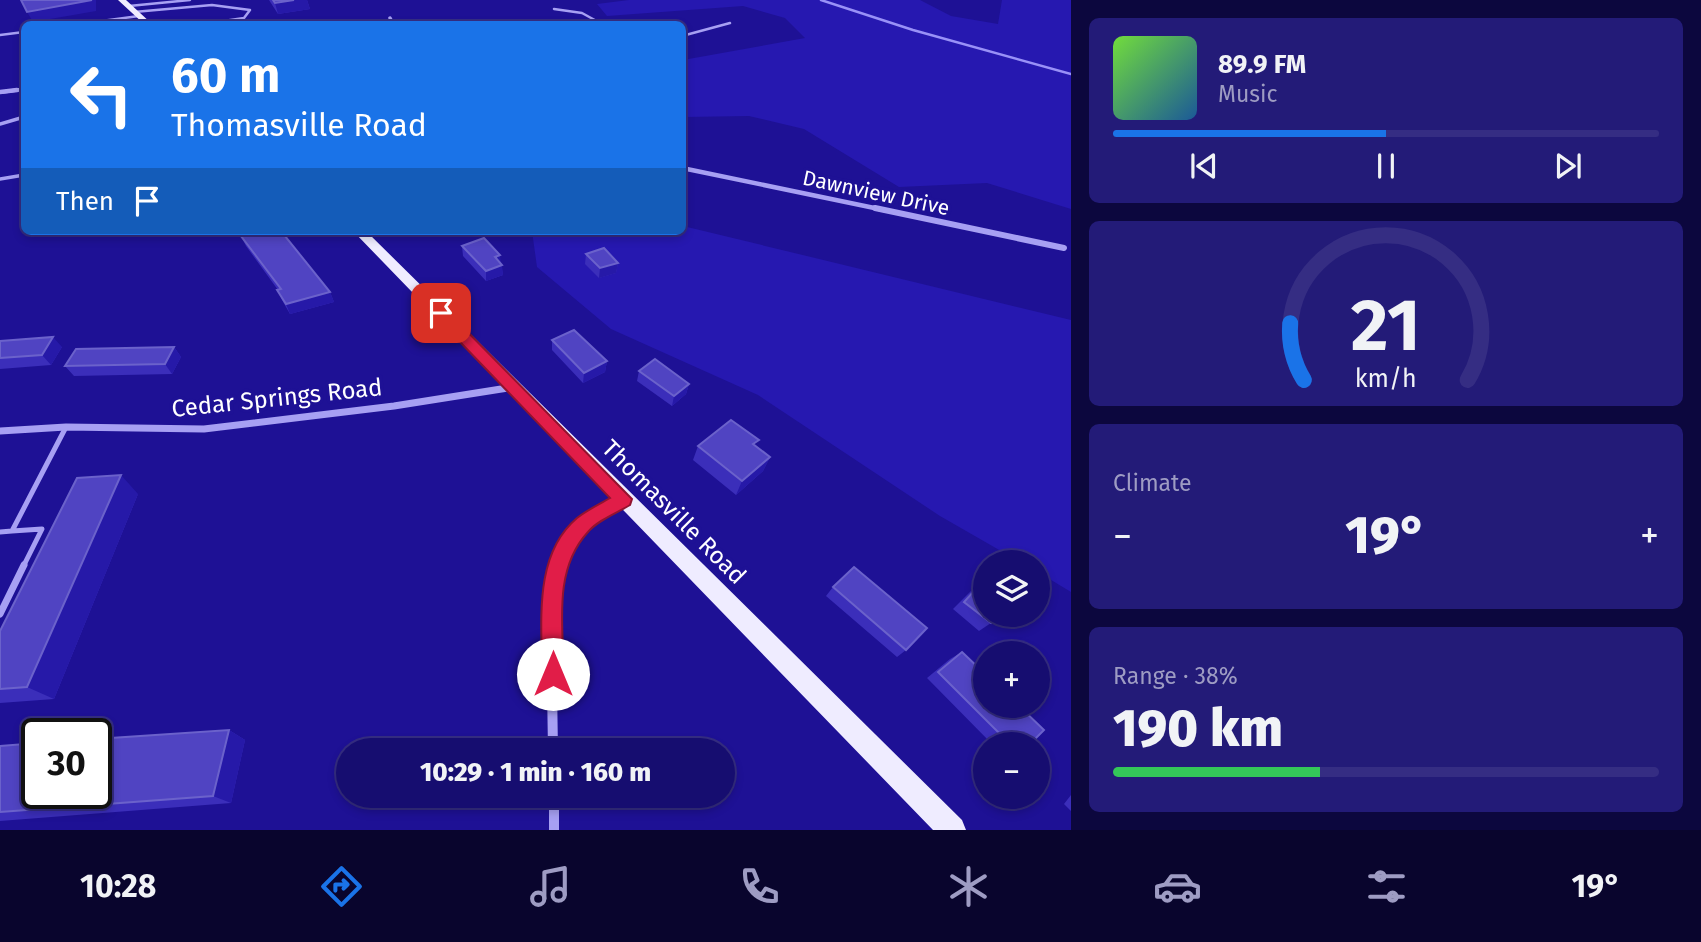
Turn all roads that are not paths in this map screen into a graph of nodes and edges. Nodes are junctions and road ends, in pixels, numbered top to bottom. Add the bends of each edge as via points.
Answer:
1 (190, 0) edge
2 (131, 8) edge
3 (555, 9) dead end
4 (244, 18) junction
5 (390, 18) dead end
6 (89, 21) edge
7 (145, 21) edge
8 (224, 21) edge
9 (248, 21) edge
10 (392, 21) edge
11 (597, 21) edge
12 (730, 23) dead end
13 (21, 32) edge
14 (0, 35) edge
15 (686, 35) edge
16 (21, 89) edge
17 (0, 92) edge
18 (21, 118) edge
19 (0, 124) edge
20 (686, 169) edge
21 (21, 176) edge
22 (0, 180) edge
23 (363, 235) edge
24 (1064, 248) dead end
25 (514, 387) junction
26 (66, 427) junction
27 (0, 430) edge
28 (623, 499) junction
29 (12, 531) junction
30 (0, 532) edge
31 (0, 614) edge
32 (554, 738) edge
33 (554, 808) edge
34 (554, 830) edge
35 (952, 830) edge

1 - 2 lane
2 - 4 lane via 234,4 250,10
2 - 6 lane
2 - 7 main road
3 - 11 lane via 582,13
4 - 8 lane
4 - 9 lane
5 - 10 street
12 - 15 lane
13 - 14 lane
16 - 17 street
18 - 19 lane
20 - 24 street, Dawnview Drive
21 - 22 lane
23 - 25 main road, Thomasville Road
25 - 26 street, Cedar Springs Road via 204,429
25 - 28 main road, Thomasville Road
26 - 27 street, Cedar Springs Road
26 - 29 lane
28 - 32 street via 583,524 559,556 552,596
28 - 35 main road, Thomasville Road
29 - 30 lane
29 - 31 lane via 42,529
33 - 34 street

